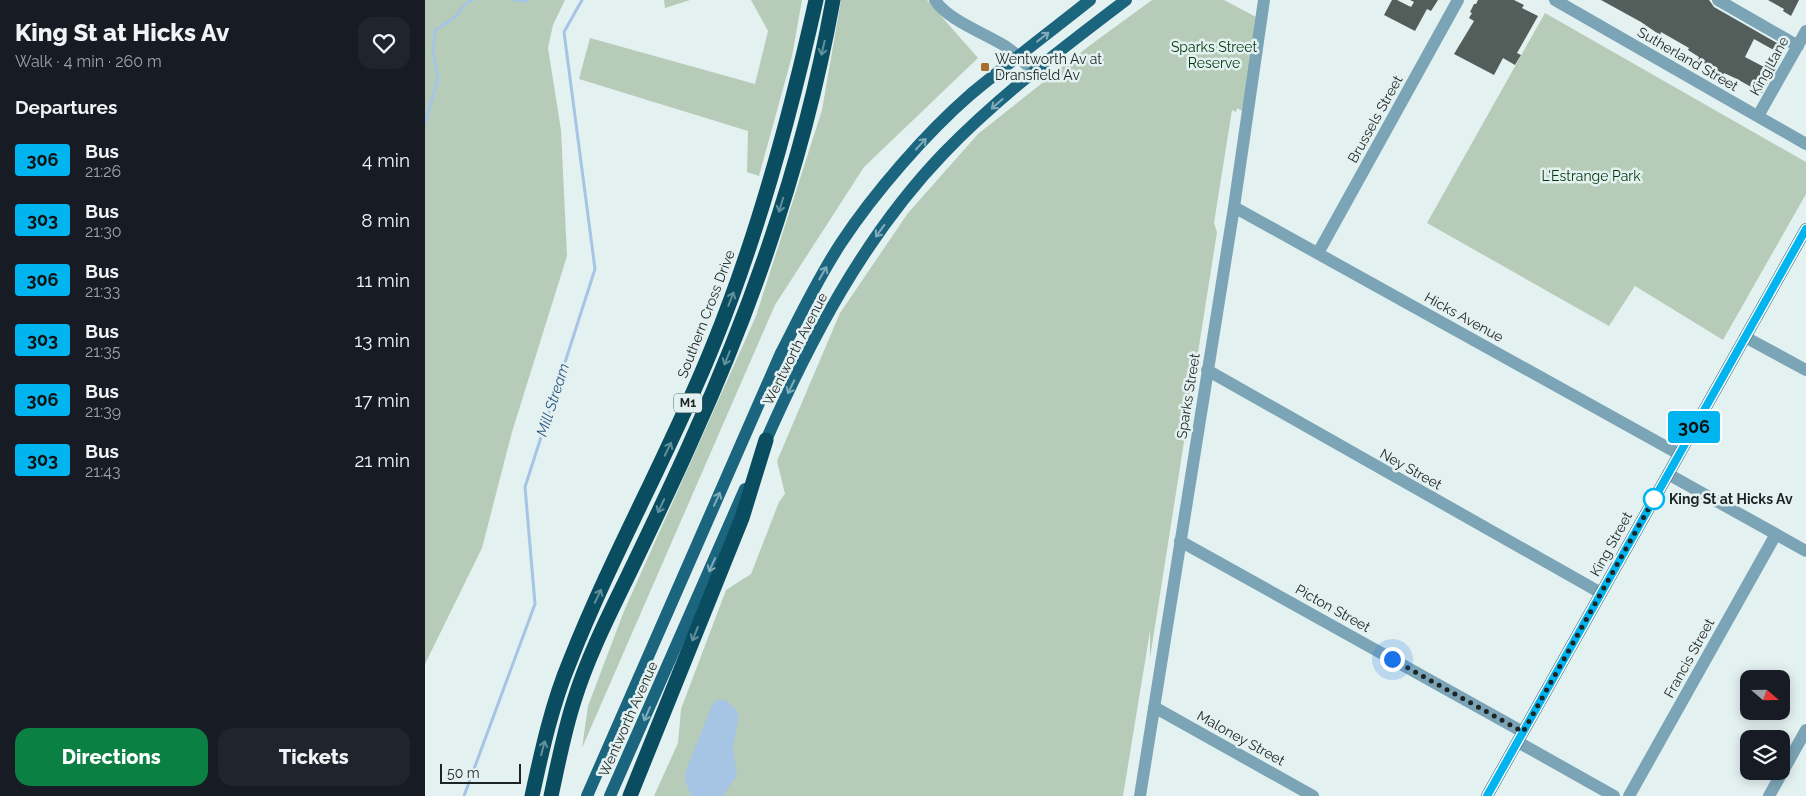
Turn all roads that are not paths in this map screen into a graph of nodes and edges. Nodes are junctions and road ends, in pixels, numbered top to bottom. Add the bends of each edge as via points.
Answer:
1 (816, 0) edge
2 (833, 0) edge
3 (935, 0) edge
4 (1091, 0) edge
5 (1126, 0) edge
6 (1264, 0) edge
7 (1458, 0) edge
8 (1555, 0) edge
9 (1718, 0) edge
10 (1806, 31) edge
11 (1798, 46) junction
12 (1019, 56) junction
13 (1034, 72) junction
14 (1758, 116) junction
15 (1806, 144) edge
16 (1234, 206) junction
17 (1806, 229) edge
18 (1318, 253) junction
19 (1745, 337) junction
20 (1207, 370) junction
21 (1806, 370) edge
22 (766, 440) junction
23 (1679, 454) junction
24 (1668, 474) junction
25 (1776, 534) junction
26 (1180, 541) junction
27 (1806, 551) edge
28 (1601, 593) junction
29 (1154, 707) junction
30 (1806, 730) edge
31 (1521, 737) junction
32 (533, 796) edge
33 (551, 796) edge
34 (587, 796) edge
35 (610, 796) edge
36 (631, 796) edge
37 (1140, 796) edge
38 (1313, 796) edge
39 (1487, 796) edge
40 (1614, 796) edge
41 (1629, 796) edge
42 (1769, 796) edge

32 -> 1 highway, Southern Cross Drive / M1 via 569,662 673,440 715,342 748,253 778,158
2 -> 33 highway, M1 via 804,126 749,303 693,437 598,639 575,700
3 - 12 street via 942,10
12 -> 4 main road, Wentworth Avenue
5 - 13 main road, Wentworth Avenue
6 - 16 street, Sparks Street
7 - 18 street, Brussels Street
8 - 14 street, Sutherland Street
9 - 11 street
10 - 11 street, King Lane
11 - 14 street, King Lane
12 - 13 street
34 -> 12 main road, Wentworth Avenue via 781,353 841,242 880,190 944,120
13 -> 22 main road, Wentworth Avenue via 944,153 880,231 837,297
14 - 15 street, Sutherland Street
16 - 18 street, Hicks Avenue
16 - 20 street, Sparks Street
17 - 19 main road, King Street
18 - 23 street, Hicks Avenue
19 - 21 street
19 - 23 main road, King Street
20 - 26 street, Sparks Street
20 - 28 street, Ney Street
22 -> 35 main road, Wentworth Avenue
22 -> 36 highway via 742,518
23 - 24 main road, King Street
24 - 25 street
24 - 28 main road, King Street
25 - 27 street
25 - 41 street, Francis Street
26 - 29 street, Sparks Street
26 - 31 street, Picton Street
28 - 31 main road, King Street
29 - 37 street, Sparks Street
29 - 38 street, Maloney Street
30 - 42 street
31 - 39 main road, King Street
31 - 40 street, Picton Street

